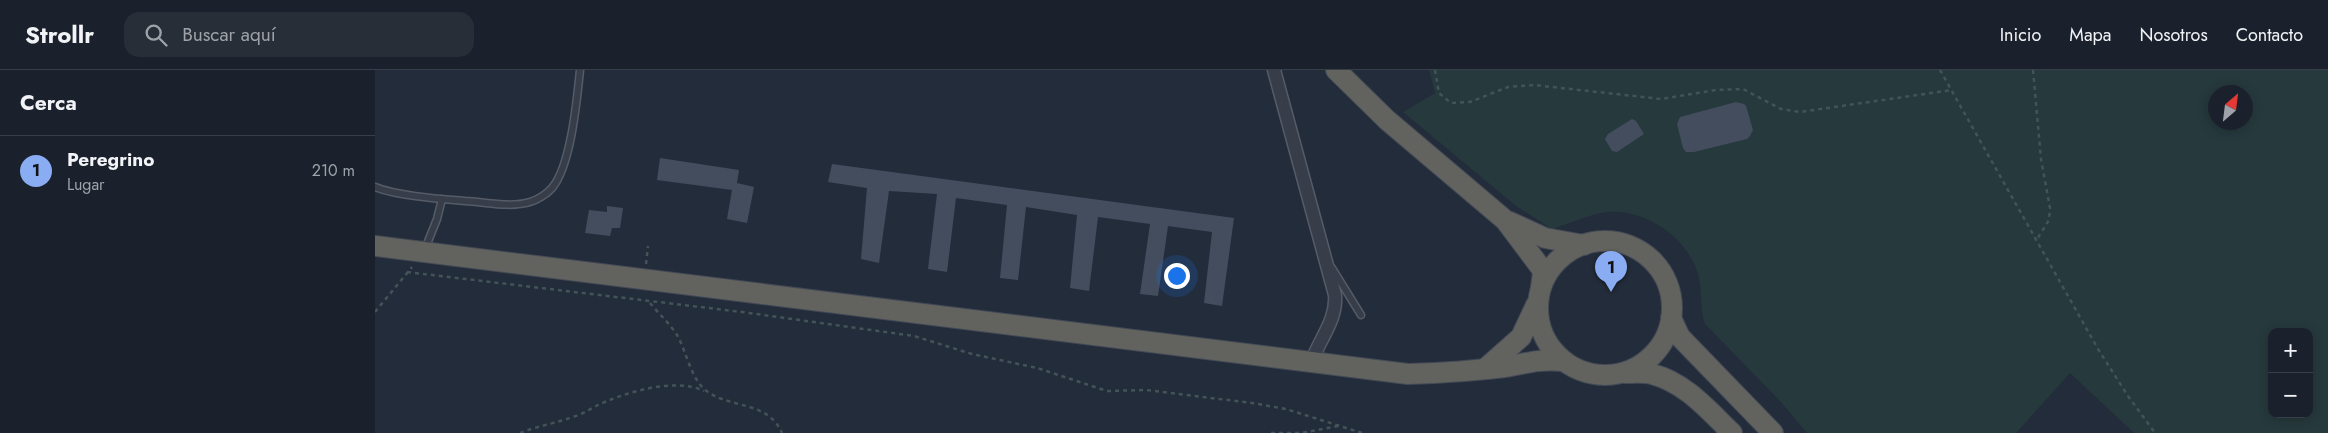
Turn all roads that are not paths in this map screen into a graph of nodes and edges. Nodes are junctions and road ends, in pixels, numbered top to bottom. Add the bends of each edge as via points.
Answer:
1 (580, 70) edge
2 (1274, 70) edge
3 (1336, 70) edge
4 (375, 187) edge
5 (442, 199) junction
6 (1505, 220) junction
7 (1584, 245) junction
8 (375, 246) edge
9 (423, 252) junction
10 (1327, 261) junction
11 (1539, 294) junction
12 (1361, 314) dead end
13 (1671, 318) junction
14 (1312, 361) junction
15 (1563, 361) junction
16 (1486, 368) junction
17 (1623, 373) junction
18 (1732, 433) edge
19 (1773, 433) edge

1 - 5 lane via 575,114 560,173 553,187 530,202 514,204
2 - 10 street
3 - 6 highway via 1394,126
4 - 5 lane
5 - 9 lane
6 - 7 highway via 1545,238
6 - 11 highway via 1541,268
7 - 11 highway via 1558,260 1546,276
7 - 13 highway via 1604,241 1621,243 1646,256 1668,285
8 - 9 highway
9 - 14 highway
10 - 12 lane
10 - 14 street via 1335,307 1331,325
11 - 15 highway via 1538,317 1544,337
11 - 16 highway via 1521,337
13 - 17 highway via 1668,332 1655,353
13 - 19 highway via 1680,337
14 - 16 highway via 1408,374
15 - 16 highway via 1533,360
15 - 17 highway via 1586,372
17 - 18 highway via 1651,374 1675,383 1694,396

